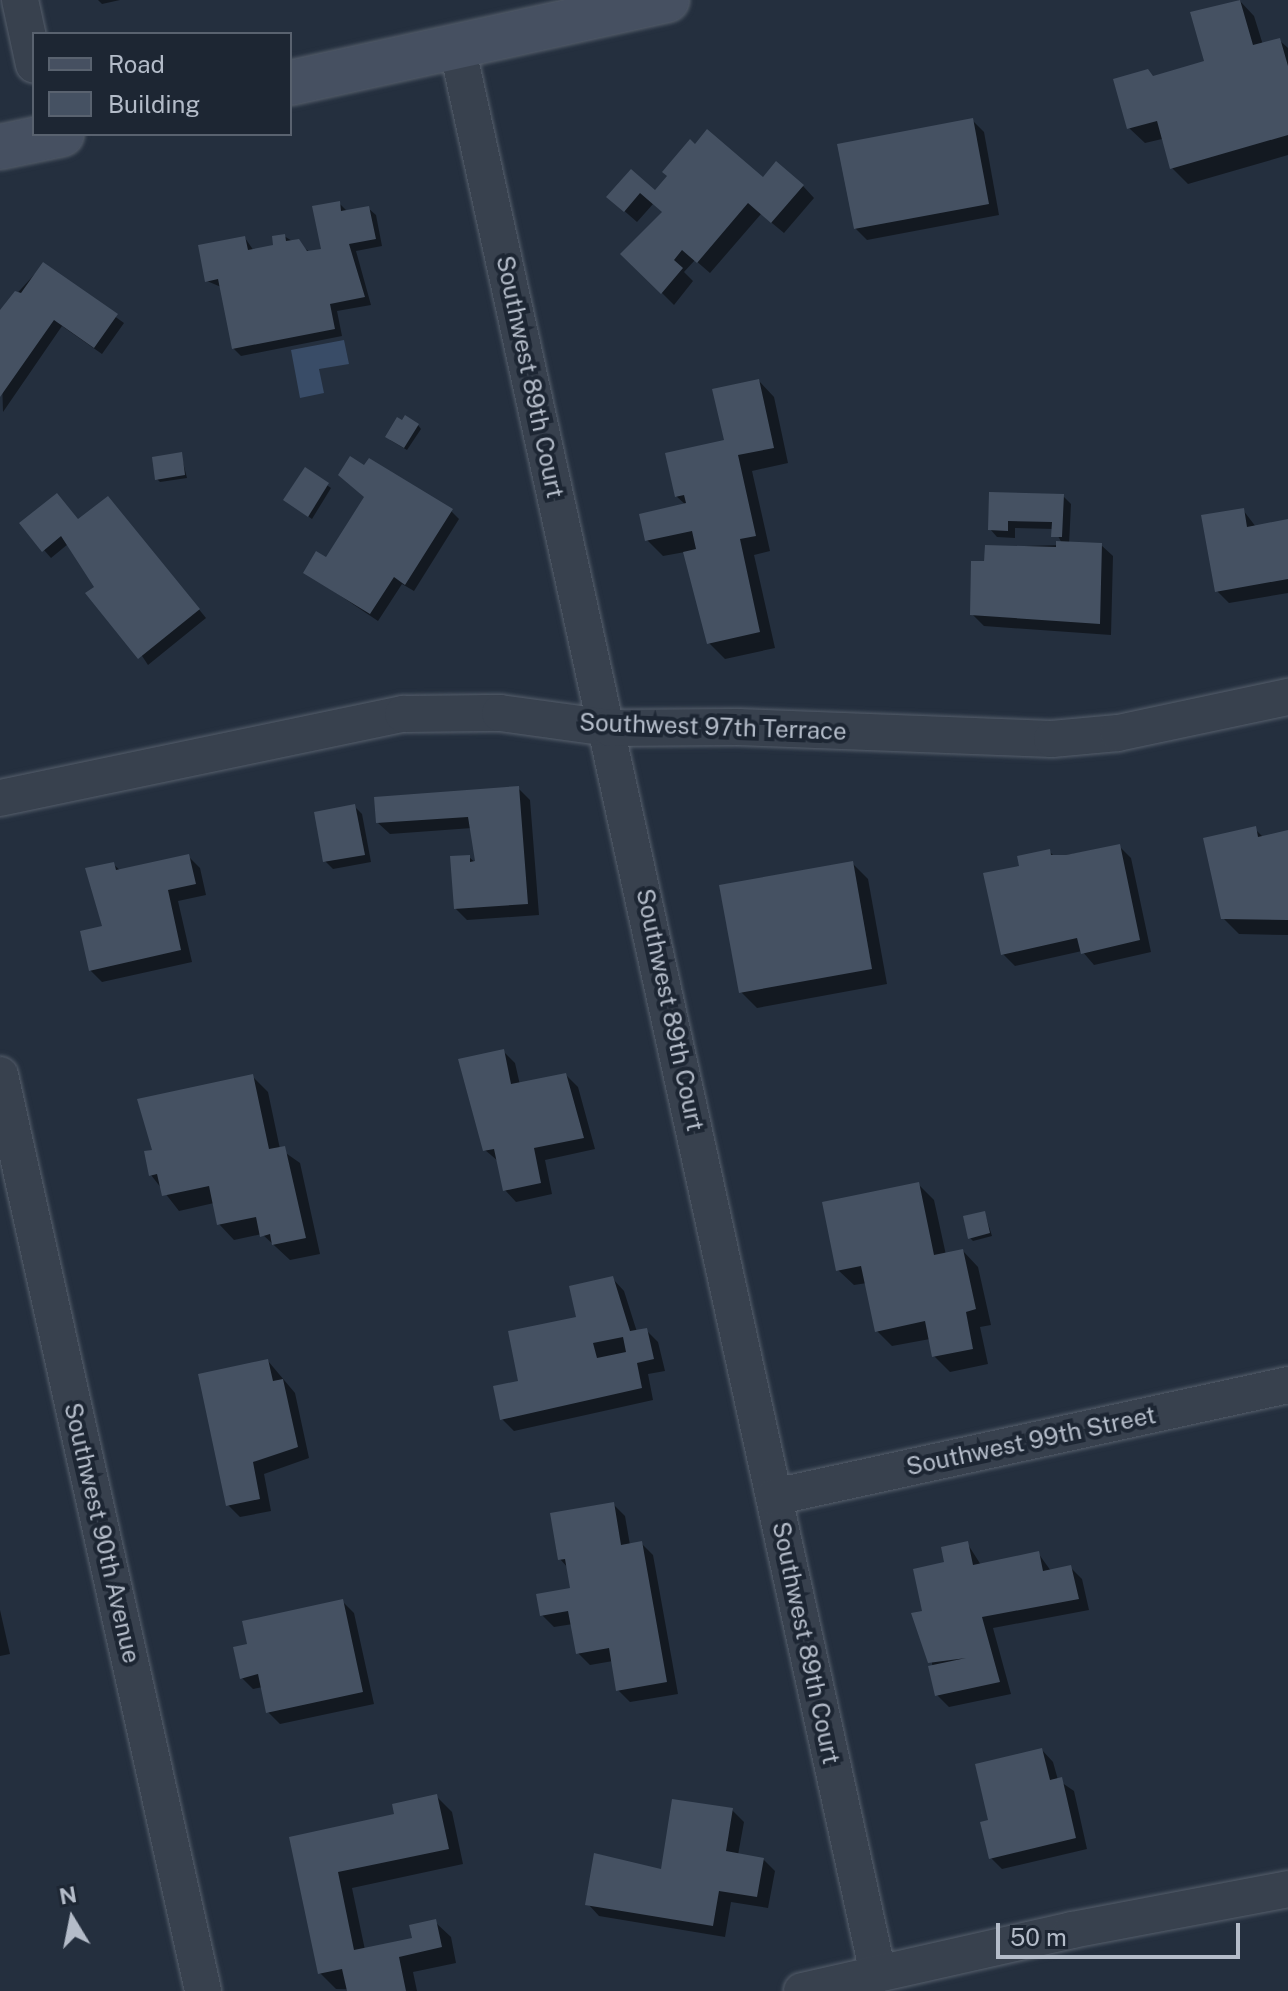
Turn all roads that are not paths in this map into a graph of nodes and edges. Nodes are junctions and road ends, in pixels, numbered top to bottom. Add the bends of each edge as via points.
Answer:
1 (20, 0) edge
2 (667, 0) edge
3 (532, 15) edge
4 (457, 46) junction
5 (32, 56) edge
6 (292, 83) edge
7 (49, 136) edge
8 (0, 147) edge
9 (1288, 697) edge
10 (610, 728) junction
11 (0, 798) edge
12 (0, 1075) edge
13 (1288, 1385) edge
14 (774, 1497) junction
15 (1288, 1889) edge
16 (878, 1974) junction
17 (918, 1978) edge
18 (844, 1986) edge
19 (203, 1991) edge
20 (802, 1991) edge

1 - 5 street
2 - 3 street
3 - 4 street
4 - 6 street
4 - 10 street, Southwest 89th Court
7 - 8 street
9 - 10 street, Southwest 97th Terrace via 1118,733 1052,739 738,727
10 - 11 street, Southwest 97th Terrace via 500,713 403,714
10 - 14 street, Southwest 89th Court
12 - 19 street, Southwest 90th Avenue
13 - 14 street, Southwest 99th Street
14 - 16 street, Southwest 89th Court
15 - 17 street
16 - 17 street
16 - 18 street
18 - 20 street

